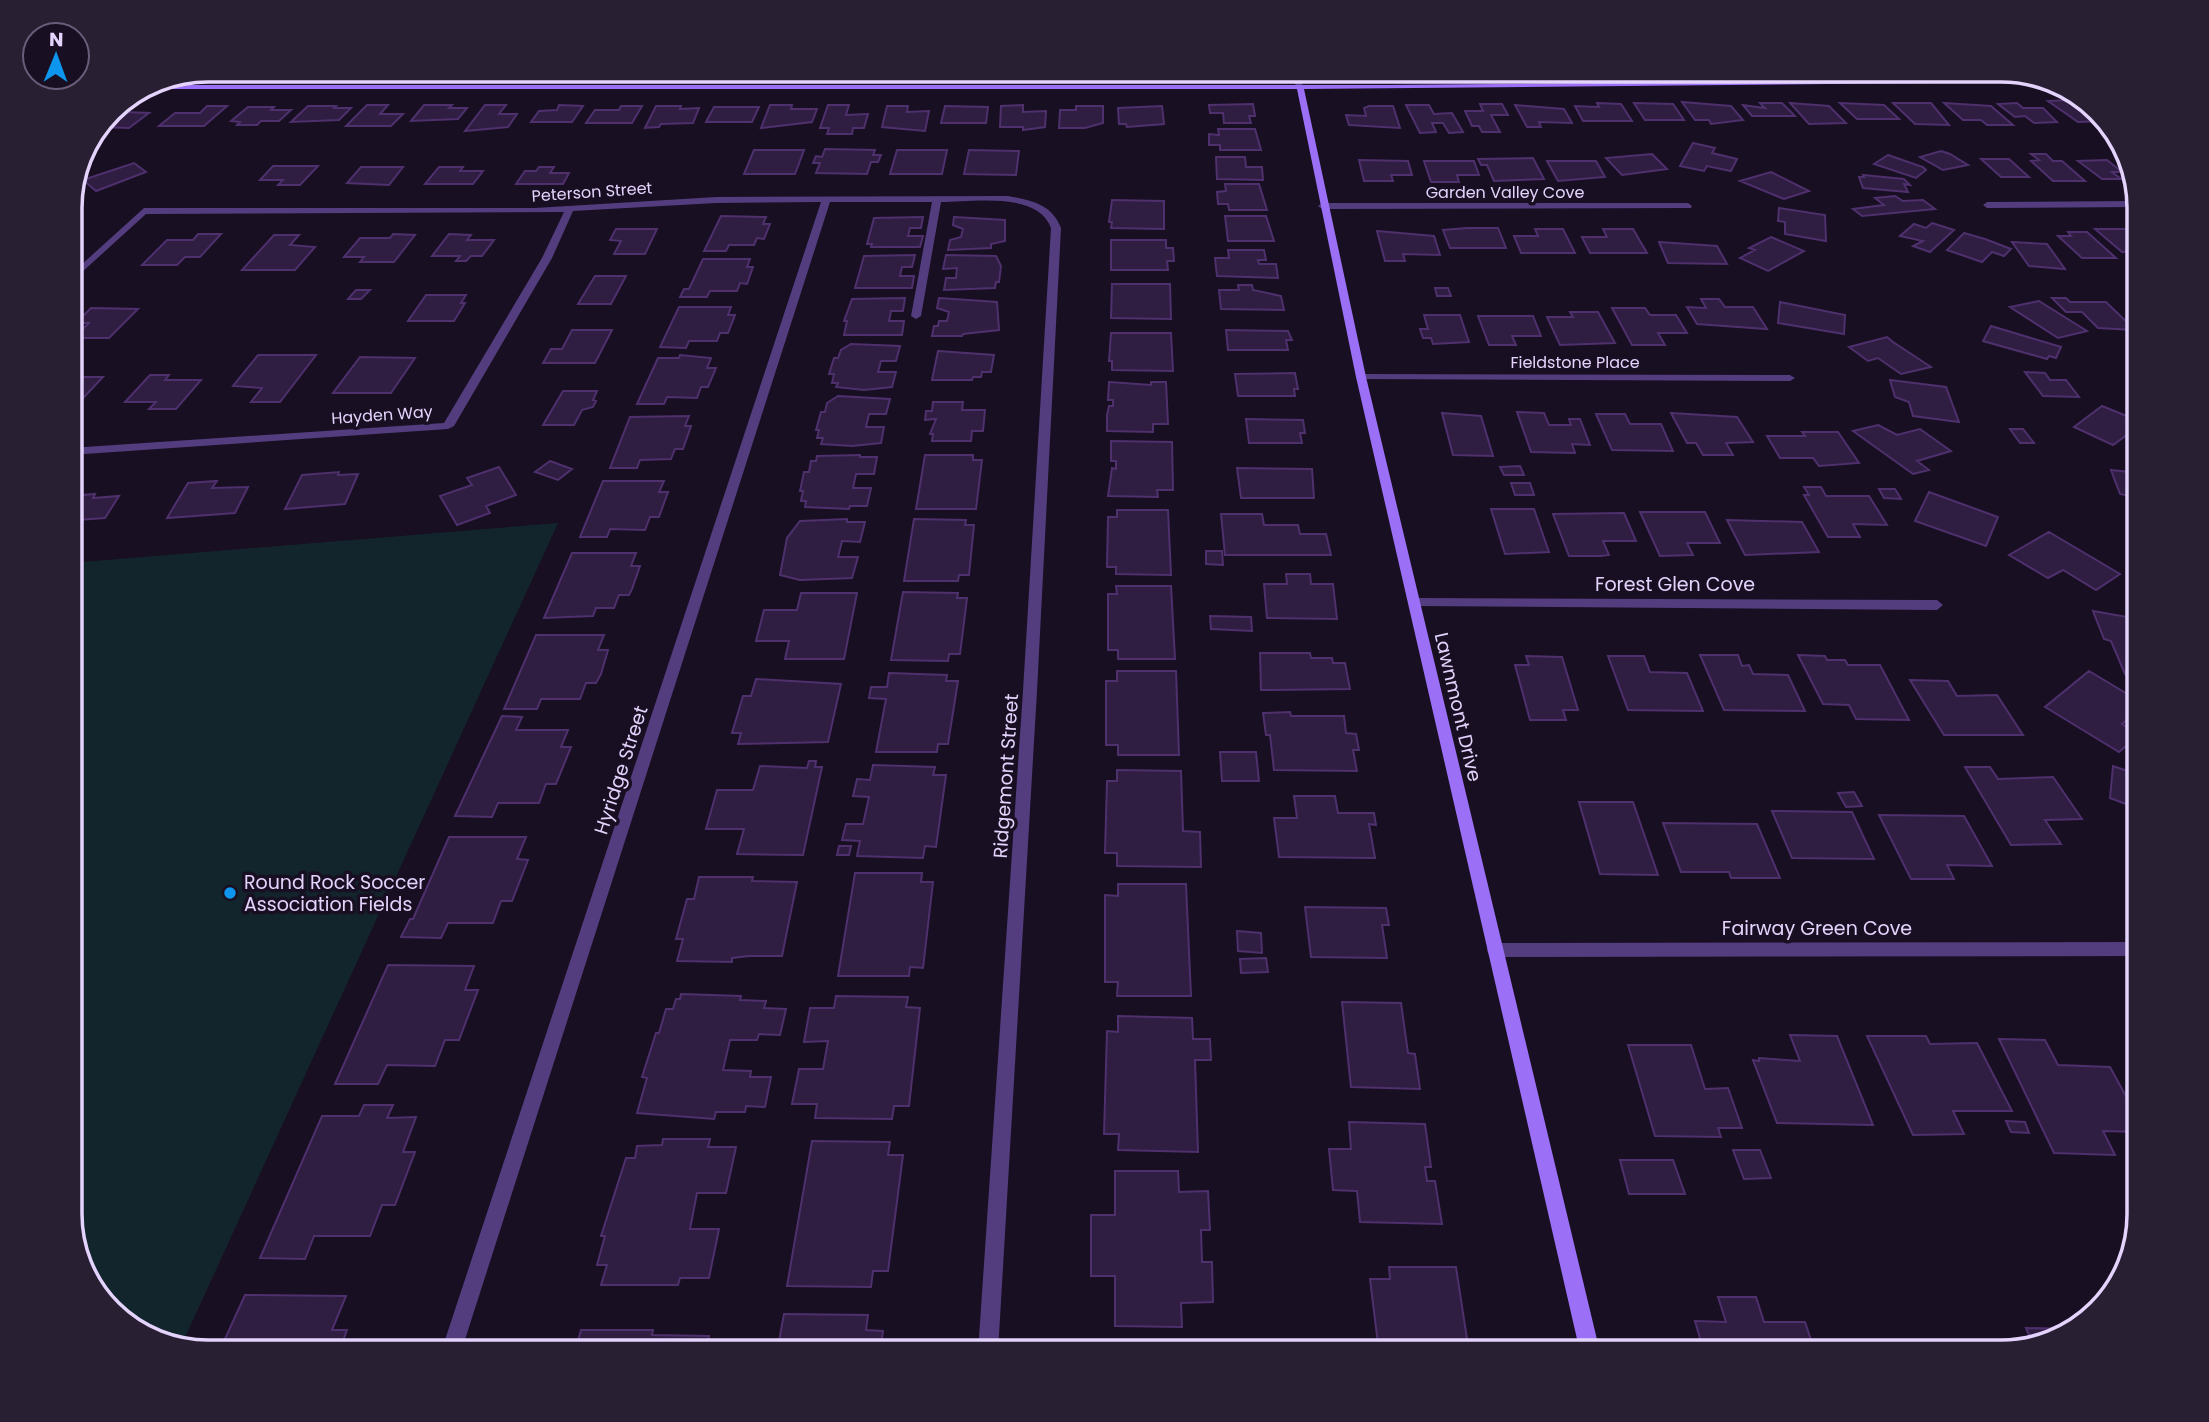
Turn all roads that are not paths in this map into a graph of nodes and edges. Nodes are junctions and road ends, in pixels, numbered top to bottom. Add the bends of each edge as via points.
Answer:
1 (1299, 82) edge
2 (1927, 82) edge
3 (175, 87) edge
4 (1300, 88) junction
5 (826, 200) junction
6 (937, 200) junction
7 (2127, 204) edge
8 (1987, 205) dead end
9 (1322, 206) junction
10 (1688, 206) dead end
11 (1041, 208) joint
12 (570, 209) junction
13 (83, 268) edge
14 (916, 316) dead end
15 (1361, 377) junction
16 (1790, 378) dead end
17 (83, 451) edge
18 (1413, 602) junction
19 (1937, 605) dead end
20 (2127, 949) edge
21 (1495, 950) junction
22 (455, 1340) edge
23 (989, 1340) edge
24 (1587, 1340) edge

1 - 4 street, Lawnmont Drive
2 - 4 street
3 - 4 street
4 - 9 street, Lawnmont Drive
5 - 6 street, Peterson Street
5 - 12 street, Peterson Street via 716,200
5 - 22 street, Hyridge Street
6 - 11 street, Peterson Street via 1009,199
6 - 14 street
7 - 8 street
9 - 10 street, Garden Valley Cove
9 - 15 street, Lawnmont Drive
11 - 23 street, Ridgemont Street via 1056,228
12 - 13 street, Peterson Street via 144,211
12 - 17 street, Hayden Way via 547,258 448,426
15 - 16 street, Fieldstone Place
15 - 18 street, Lawnmont Drive
18 - 19 street, Forest Glen Cove
18 - 21 street, Lawnmont Drive
20 - 21 street, Fairway Green Cove
21 - 24 street, Lawnmont Drive

